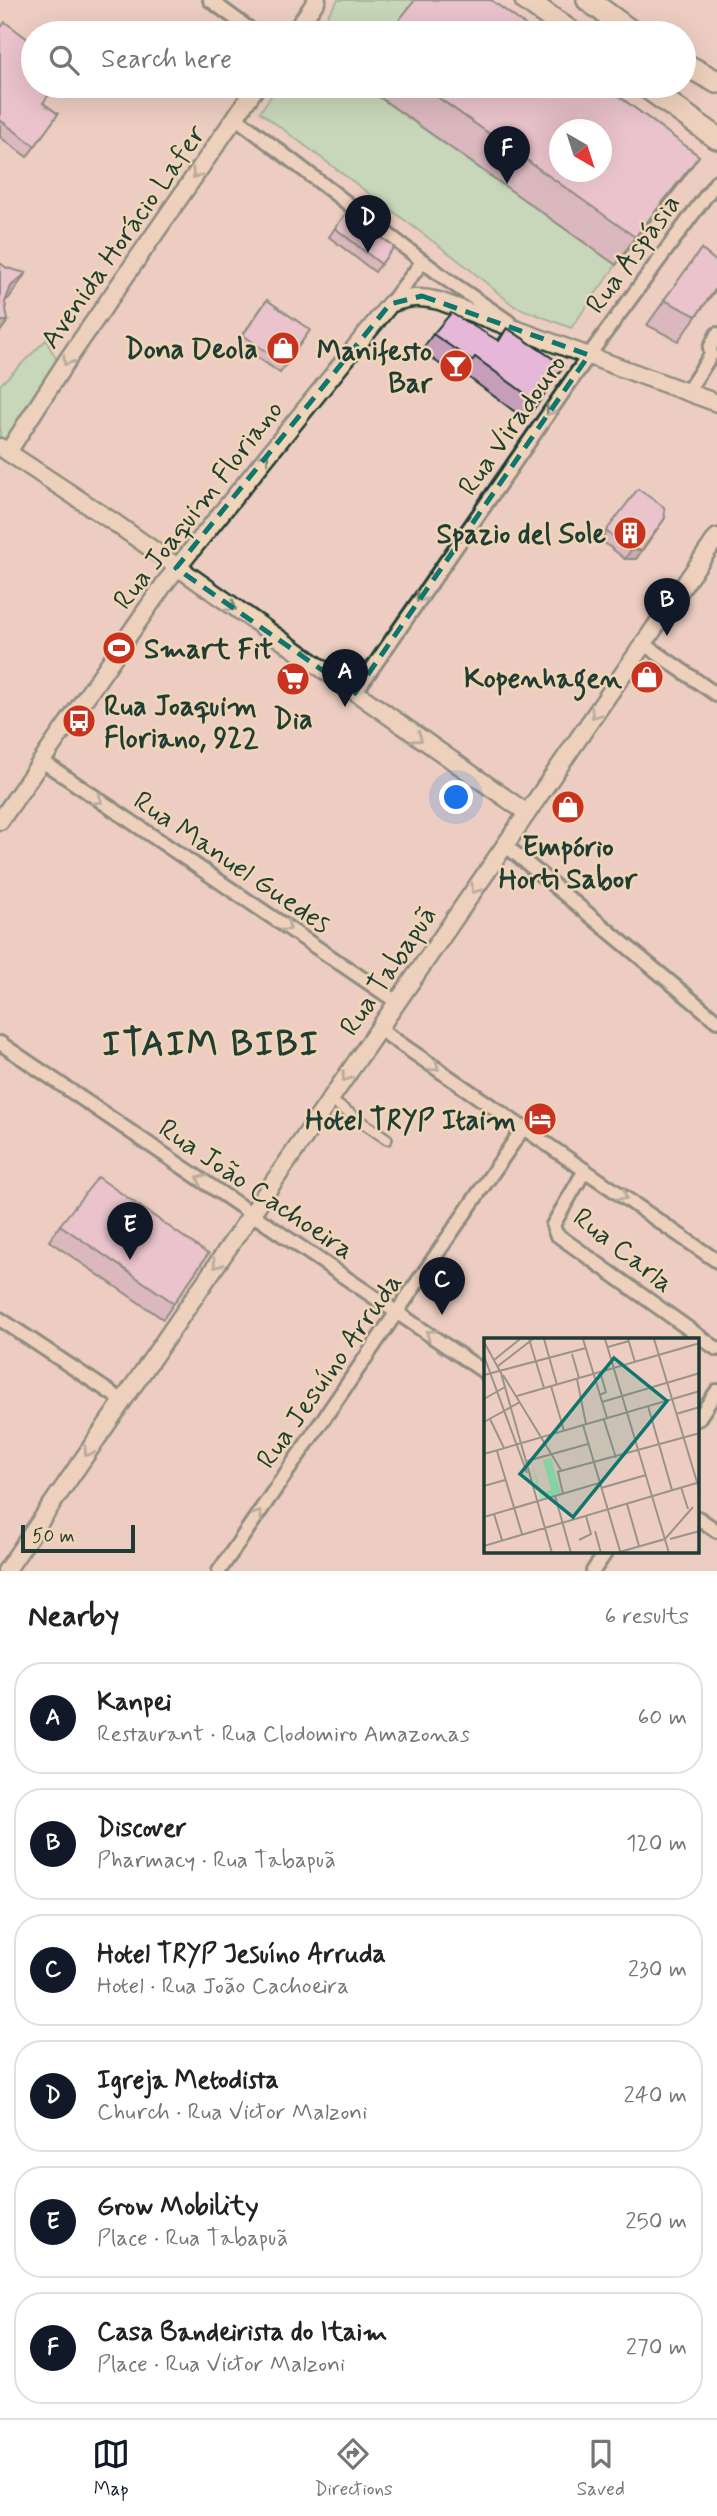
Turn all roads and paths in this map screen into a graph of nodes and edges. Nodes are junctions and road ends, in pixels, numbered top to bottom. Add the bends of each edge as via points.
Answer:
1 (209, 0) edge
2 (317, 0) edge
3 (526, 0) edge
4 (588, 0) edge
5 (238, 21) edge
6 (303, 21) edge
7 (555, 21) edge
8 (617, 21) edge
9 (696, 71) edge
10 (717, 82) edge
11 (248, 98) edge
12 (662, 98) edge
13 (235, 117) junction
14 (717, 117) edge
15 (694, 121) junction
16 (717, 138) edge
17 (717, 181) edge
18 (423, 261) junction
19 (390, 304) junction
20 (518, 328) junction
21 (717, 334) edge
22 (589, 355) junction
23 (687, 392) junction
24 (717, 403) edge
25 (4, 450) edge
26 (717, 537) edge
27 (176, 568) junction
28 (644, 644) junction
29 (355, 693) junction
30 (717, 695) edge
31 (42, 761) junction
32 (527, 813) junction
33 (0, 821) edge
34 (505, 845) junction
35 (397, 1002) junction
36 (717, 1021) edge
37 (379, 1029) junction
38 (0, 1043) edge
39 (330, 1100) junction
40 (524, 1127) junction
41 (387, 1139) dead end
42 (585, 1170) junction
43 (251, 1214) junction
44 (717, 1261) edge
45 (398, 1312) junction
46 (0, 1319) edge
47 (717, 1349) edge
48 (484, 1372) edge
49 (717, 1391) edge
50 (123, 1401) junction
51 (700, 1416) edge
52 (700, 1519) edge
53 (717, 1531) edge
54 (605, 1554) edge
55 (6, 1571) edge
56 (219, 1571) edge
57 (593, 1571) edge

1 - 5 street
2 - 6 street
3 - 7 highway
4 - 8 highway
9 - 10 highway
11 - 13 street, Avenida Horácio Lafer
12 - 15 highway
13 - 18 street
13 -> 25 street, Avenida Horácio Lafer
14 - 15 highway
15 - 16 highway
17 - 22 street, Rua Aspásia
18 - 19 street, Rua Joaquim Floriano
18 - 20 street
19 - 20 street via 422,296
27 -> 19 street, Rua Joaquim Floriano
20 - 22 street
21 - 23 street via 711,355
22 - 23 street
22 -> 29 street, Rua Viradouro
23 - 24 street
25 - 27 street
26 - 28 street, Rua Tabapuã
27 -> 29 street
27 - 31 street, Rua Joaquim Floriano
28 - 30 street
28 -> 32 street, Rua Tabapuã
29 -> 32 street
31 - 33 street, Rua Joaquim Floriano
31 -> 35 street, Rua Manuel Guedes
32 - 34 street, Rua Tabapuã
34 -> 35 street, Rua Tabapuã
34 - 36 street
35 - 37 street, Rua Tabapuã
37 -> 39 street, Rua Tabapuã
37 -> 40 street
43 -> 38 street, Rua João Cachoeira
39 - 41 street
39 - 43 street, Rua Tabapuã
40 - 42 street
40 - 45 street, Rua Jesuíno Arruda
42 -> 44 street
42 - 47 street, Rua Carla via 557,1215 556,1234
43 - 45 street, Rua João Cachoeira
43 -> 50 street, Rua Tabapuã
48 -> 45 street, Rua João Cachoeira
56 -> 45 street, Rua Jesuíno Arruda
46 - 50 street
49 - 51 street
50 -> 55 street, Rua Tabapuã
52 - 53 street
54 - 57 street

